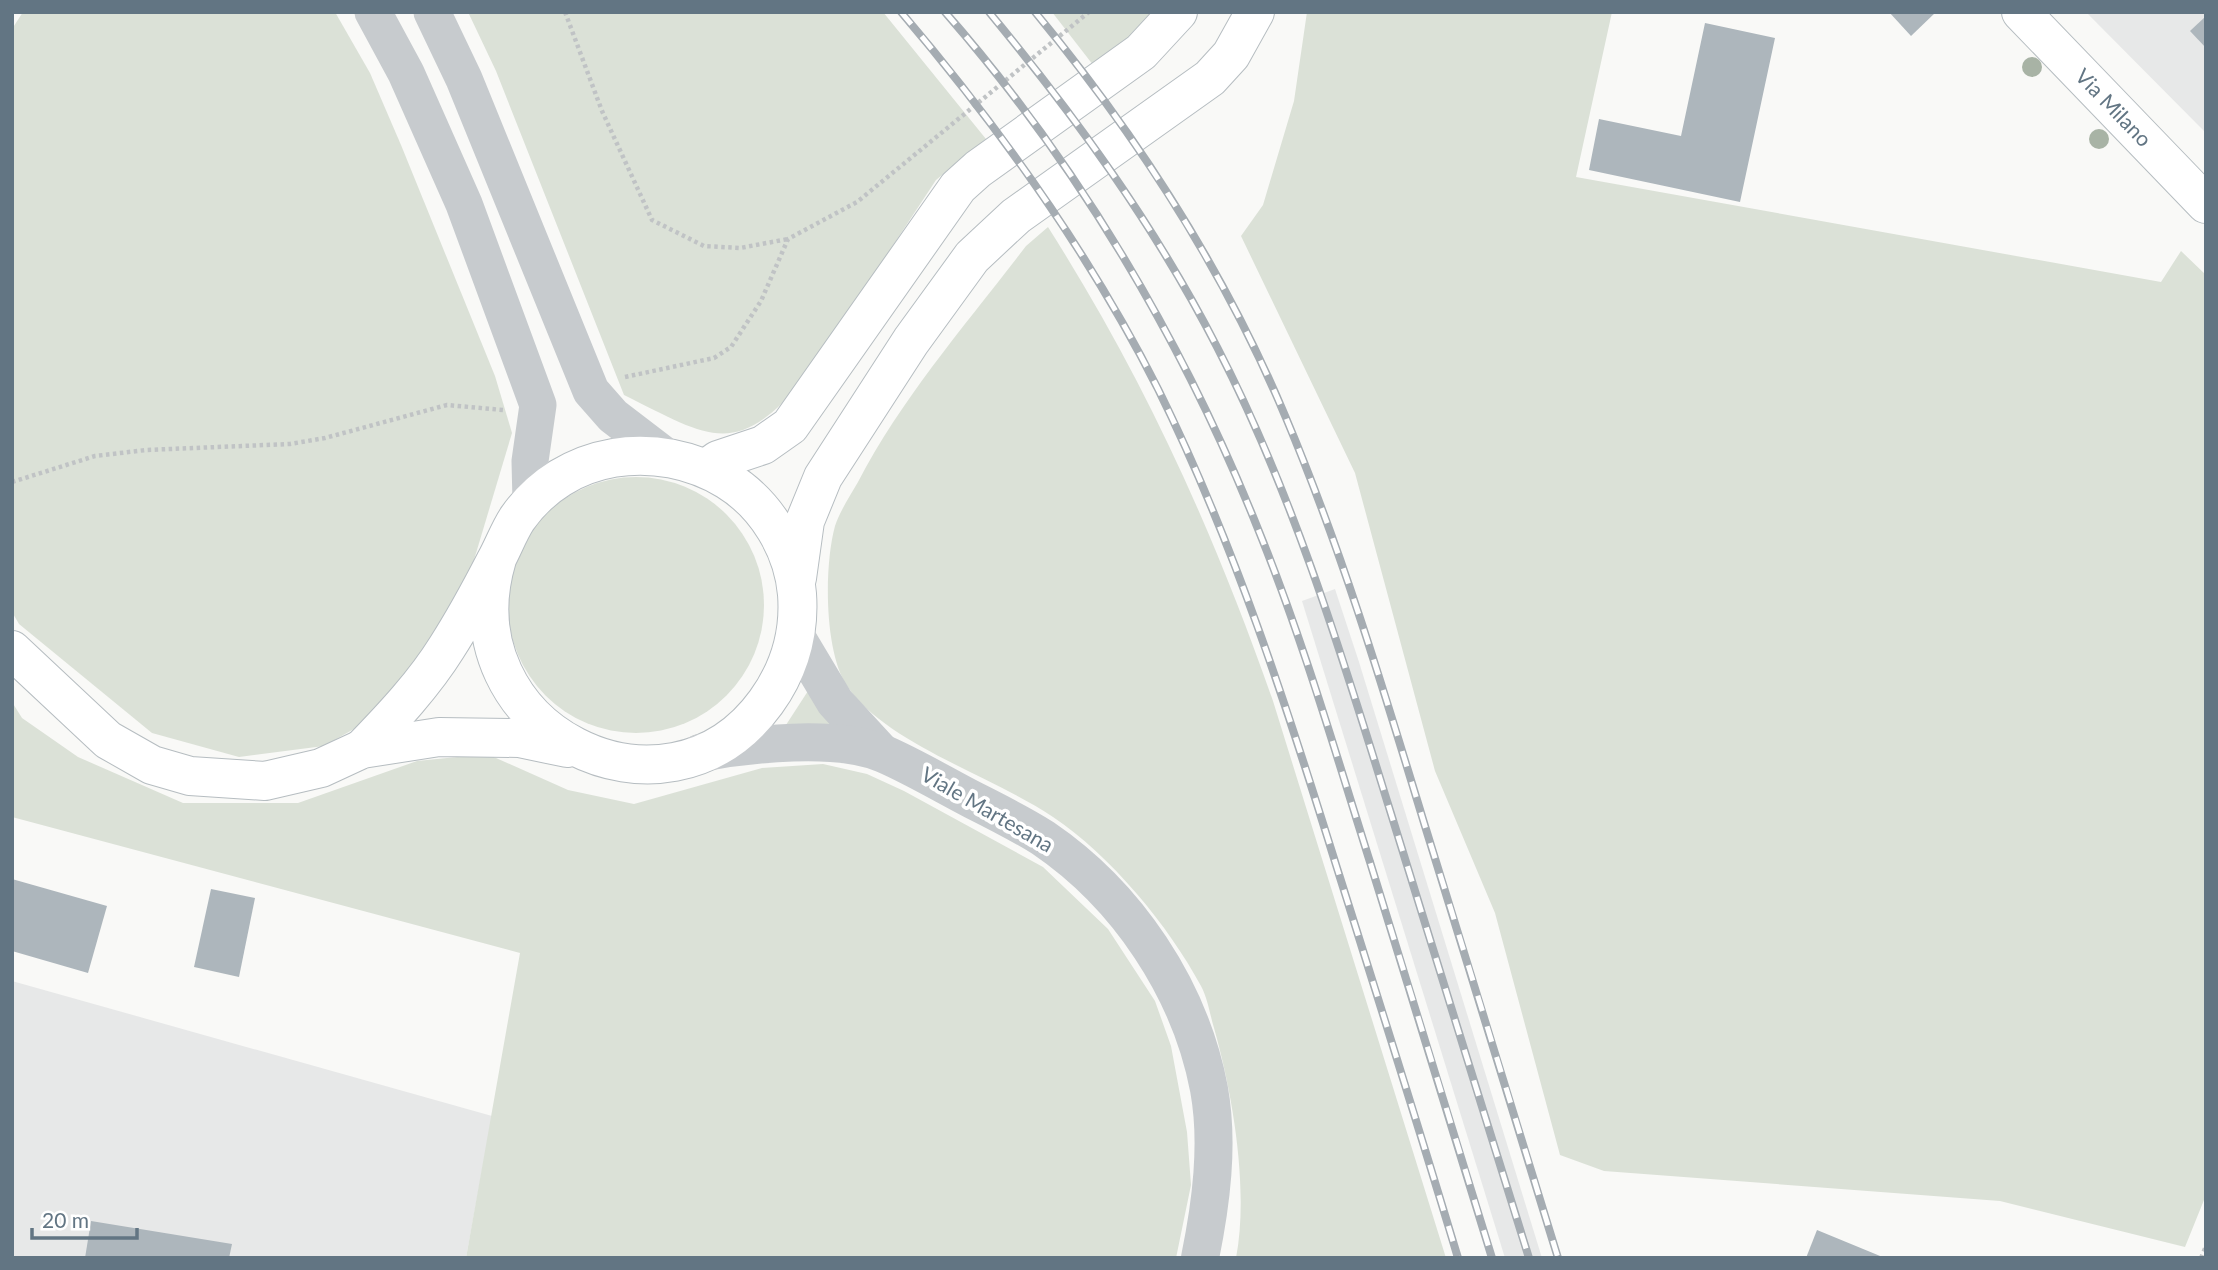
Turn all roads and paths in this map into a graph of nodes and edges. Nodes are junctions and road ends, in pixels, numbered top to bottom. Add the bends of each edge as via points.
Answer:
1 (373, 12) edge
2 (432, 12) edge
3 (565, 12) edge
4 (1089, 12) edge
5 (1178, 12) edge
6 (1255, 12) edge
7 (2021, 12) edge
8 (2206, 204) edge
9 (788, 239) junction
10 (631, 375) dead end
11 (492, 408) dead end
12 (664, 455) junction
13 (707, 468) junction
14 (12, 482) edge
15 (531, 502) junction
16 (497, 559) junction
17 (796, 590) junction
18 (795, 635) junction
19 (12, 650) edge
20 (362, 749) junction
21 (583, 751) junction
22 (881, 752) junction
23 (698, 754) junction
24 (2206, 1246) edge
25 (1200, 1258) edge
26 (2201, 1258) edge

1 - 15 street via 406,73 464,204 538,405 530,461
2 - 12 street via 461,70 592,391 613,416
3 - 9 path via 602,111 652,220 704,246 740,248
4 - 9 path via 857,201
5 - 13 main road via 1141,52 958,187 790,426 763,445
6 - 17 main road via 1231,55 1210,78 1016,216 959,272 823,477 799,544
7 - 8 main road, Via Milano
9 - 10 path via 761,301 732,347 714,358
11 - 14 path via 447,405 290,444 95,456
12 - 13 main road
12 - 15 main road via 601,460 568,473
13 - 17 main road via 736,485 766,514 783,544
15 - 16 main road via 508,533
16 - 20 main road via 434,666
16 - 21 main road via 488,616 502,672 535,719
17 - 18 main road
18 - 22 street, Viale Martesana via 835,702
18 - 23 main road via 783,673 762,707 733,735
19 - 20 main road via 103,736 152,765 179,774 265,781 312,771
20 - 21 main road via 465,736 519,738
21 - 23 main road via 645,764
22 - 23 street, Viale Martesana via 846,746 754,743
22 - 25 street, Viale Martesana via 1043,839 1111,897 1166,972 1191,1027 1209,1090 1213,1151
24 - 26 path

